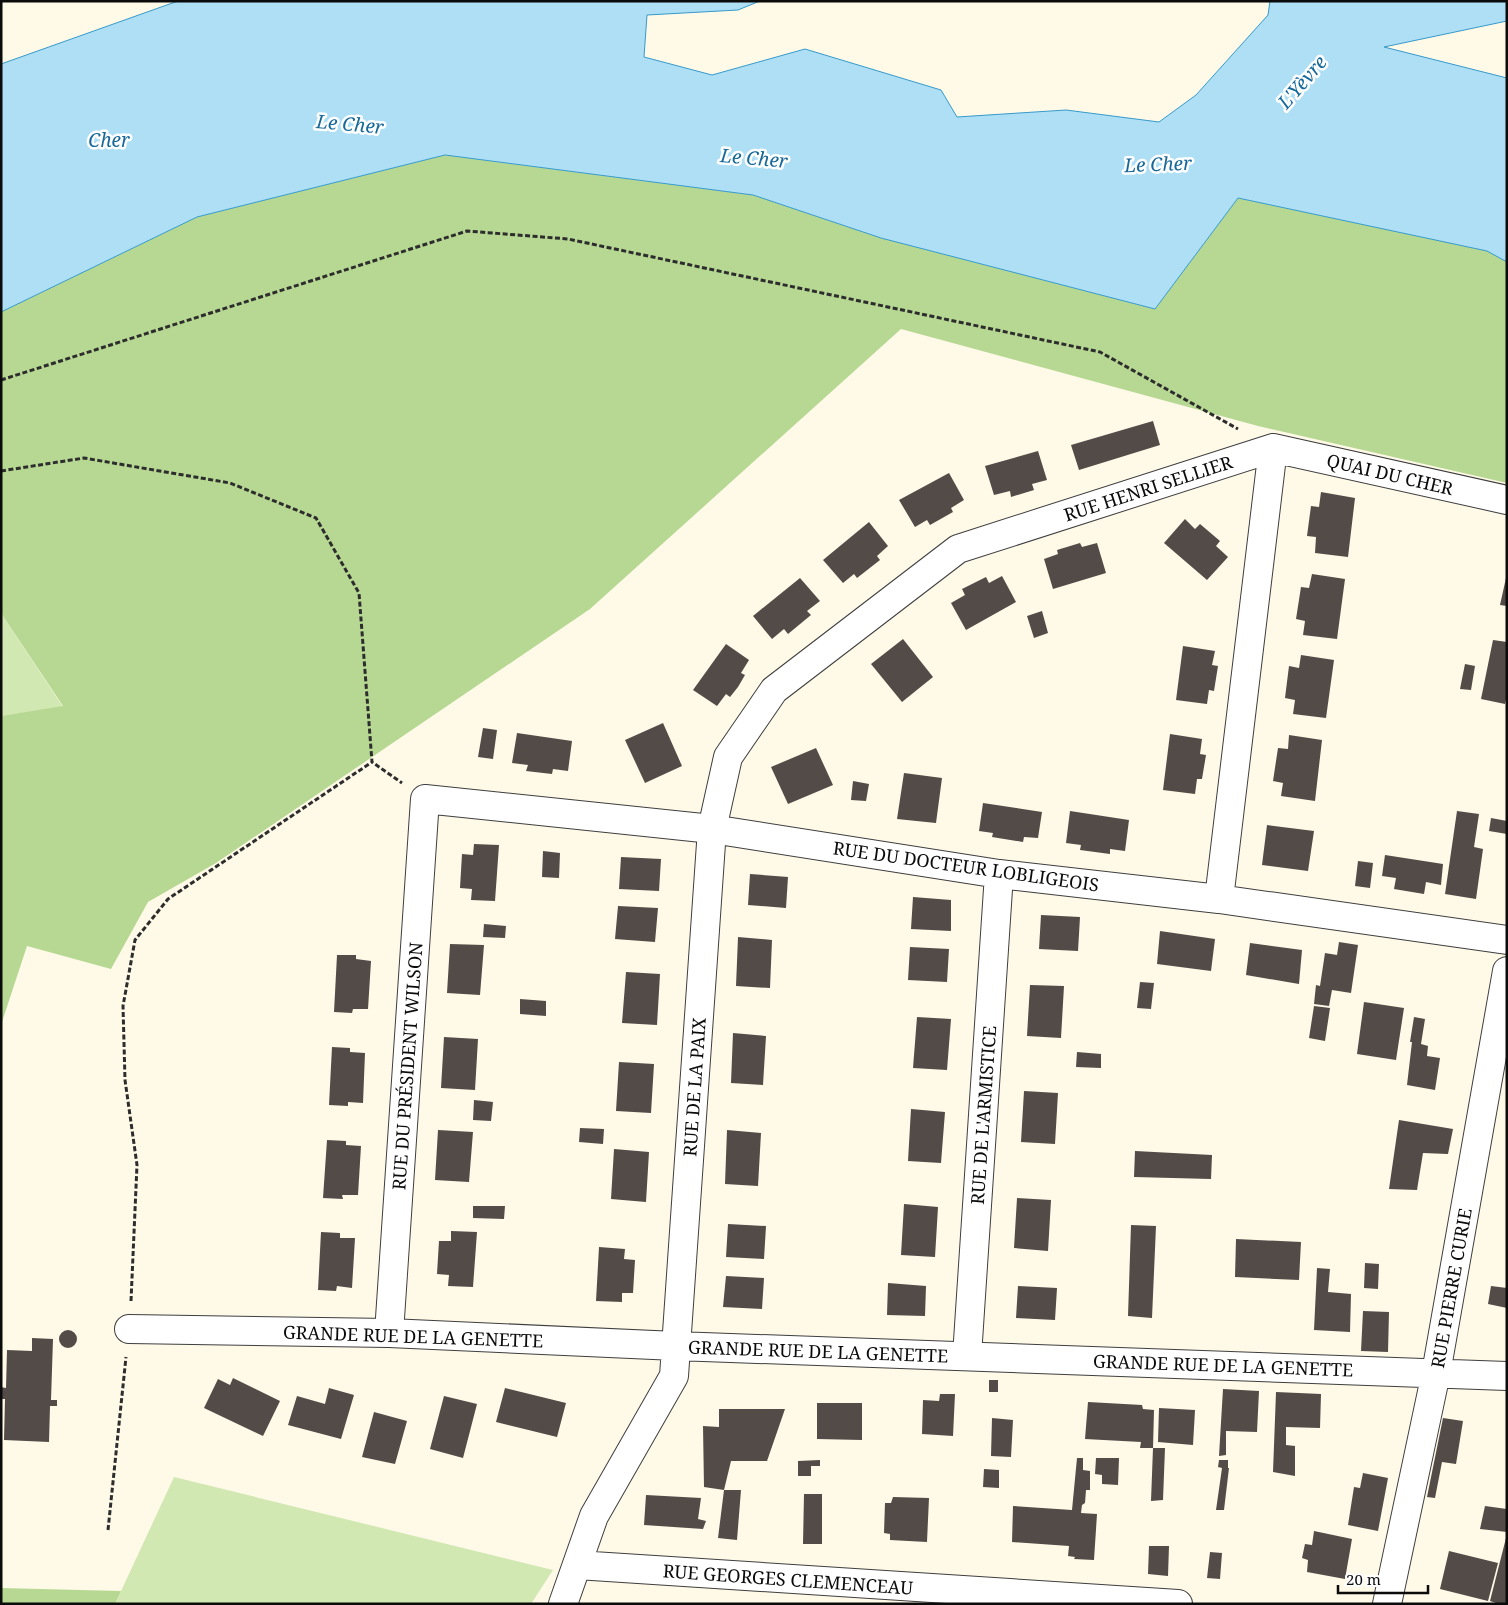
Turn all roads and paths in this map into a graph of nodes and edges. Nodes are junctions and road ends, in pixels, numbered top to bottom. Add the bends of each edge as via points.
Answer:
1 (1, 380) edge
2 (1273, 448) junction
3 (1, 472) edge
4 (1507, 500) edge
5 (372, 762) junction
6 (425, 799) junction
7 (712, 828) junction
8 (999, 874) junction
9 (1219, 898) junction
10 (1507, 940) edge
11 (1507, 970) edge
12 (130, 1329) junction
13 (389, 1333) junction
14 (676, 1346) junction
15 (967, 1356) junction
16 (1436, 1373) junction
17 (1507, 1376) edge
18 (108, 1530) dead end
19 (577, 1565) junction
20 (563, 1604) edge
21 (1178, 1604) edge
22 (1387, 1604) edge

1 - 2 path via 467,232 568,239 1100,352
2 - 4 street, QUAI DU CHER
2 - 7 street, RUE HENRI SELLIER via 958,549 774,690 728,757
2 - 9 street
3 - 5 path via 84,458 230,483 316,518 359,593
5 - 6 path
5 - 12 path via 168,898 135,940 123,1006 125,1080 137,1165
6 - 7 street, RUE DU DOCTEUR LOBLIGEOIS
6 - 13 street, RUE DU PRÉSIDENT WILSON
7 - 8 street, RUE DU DOCTEUR LOBLIGEOIS
7 - 14 street, RUE DE LA PAIX
8 - 9 street, RUE DU DOCTEUR LOBLIGEOIS
8 - 15 street, RUE DE L'ARMISTICE
9 - 10 street, RUE DU DOCTEUR LOBLIGEOIS
11 - 16 street, RUE PIERRE CURIE
12 - 13 street, GRANDE RUE DE LA GENETTE
12 - 18 path
13 - 14 street, GRANDE RUE DE LA GENETTE
14 - 15 street, GRANDE RUE DE LA GENETTE
14 - 19 street, RUE DE LA PAIX via 674,1376 594,1516
15 - 16 street, GRANDE RUE DE LA GENETTE
16 - 17 street, GRANDE RUE DE LA GENETTE
16 - 22 street, RUE PIERRE CURIE
19 - 20 street, RUE DE LA PAIX
19 - 21 street, RUE GEORGES CLEMENCEAU

